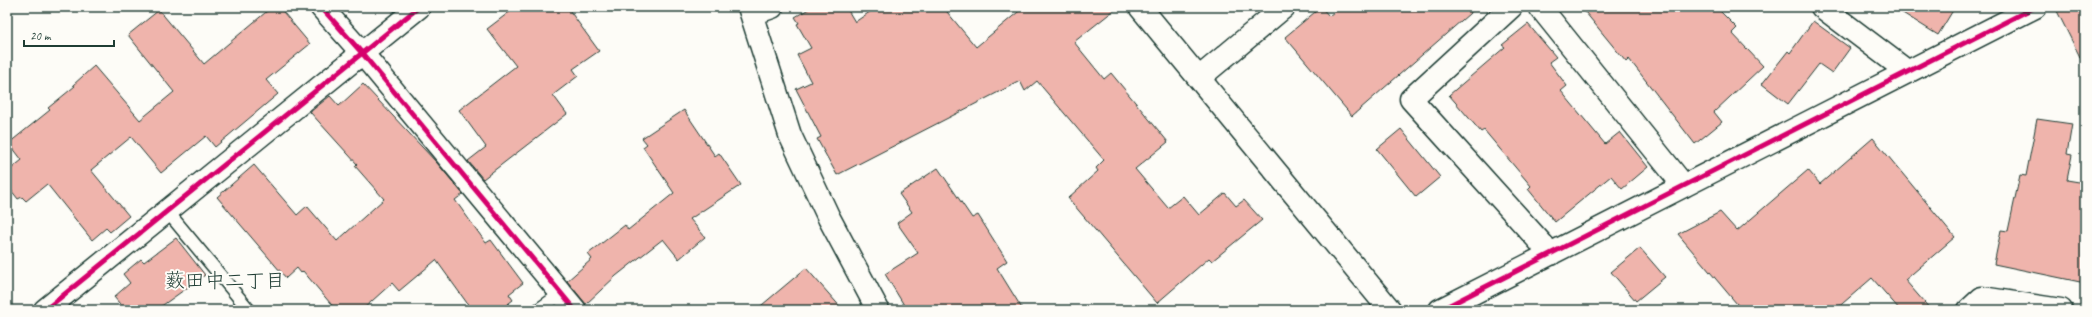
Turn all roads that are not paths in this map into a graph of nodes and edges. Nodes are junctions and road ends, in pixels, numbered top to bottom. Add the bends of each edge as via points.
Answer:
1 (321, 7) edge
2 (420, 7) edge
3 (772, 7) edge
4 (1140, 7) edge
5 (1284, 7) edge
6 (1512, 7) edge
7 (1540, 7) edge
8 (1822, 7) edge
9 (2035, 7) edge
10 (750, 10) edge
11 (362, 53) junction
12 (1908, 72) junction
13 (1200, 78) junction
14 (1684, 186) junction
15 (167, 211) junction
16 (1551, 254) junction
17 (562, 293) junction
18 (45, 310) edge
19 (249, 310) edge
20 (538, 310) edge
21 (575, 310) edge
22 (878, 310) edge
23 (1390, 310) edge
24 (1440, 310) edge
25 (1969, 310) edge
26 (2061, 310) edge

1 - 11 street
2 - 11 street
3 - 10 street
4 - 13 street
5 - 13 street
6 - 16 street via 1411,99
7 - 14 street
8 - 12 street
9 - 12 street
10 - 22 street via 790,136 829,218
11 - 15 street
11 - 17 street
12 - 14 street
13 - 23 street
14 - 16 street
15 - 18 street
15 - 19 lane
16 - 24 street
17 - 20 lane
17 - 21 street
25 - 26 street via 1982,298

